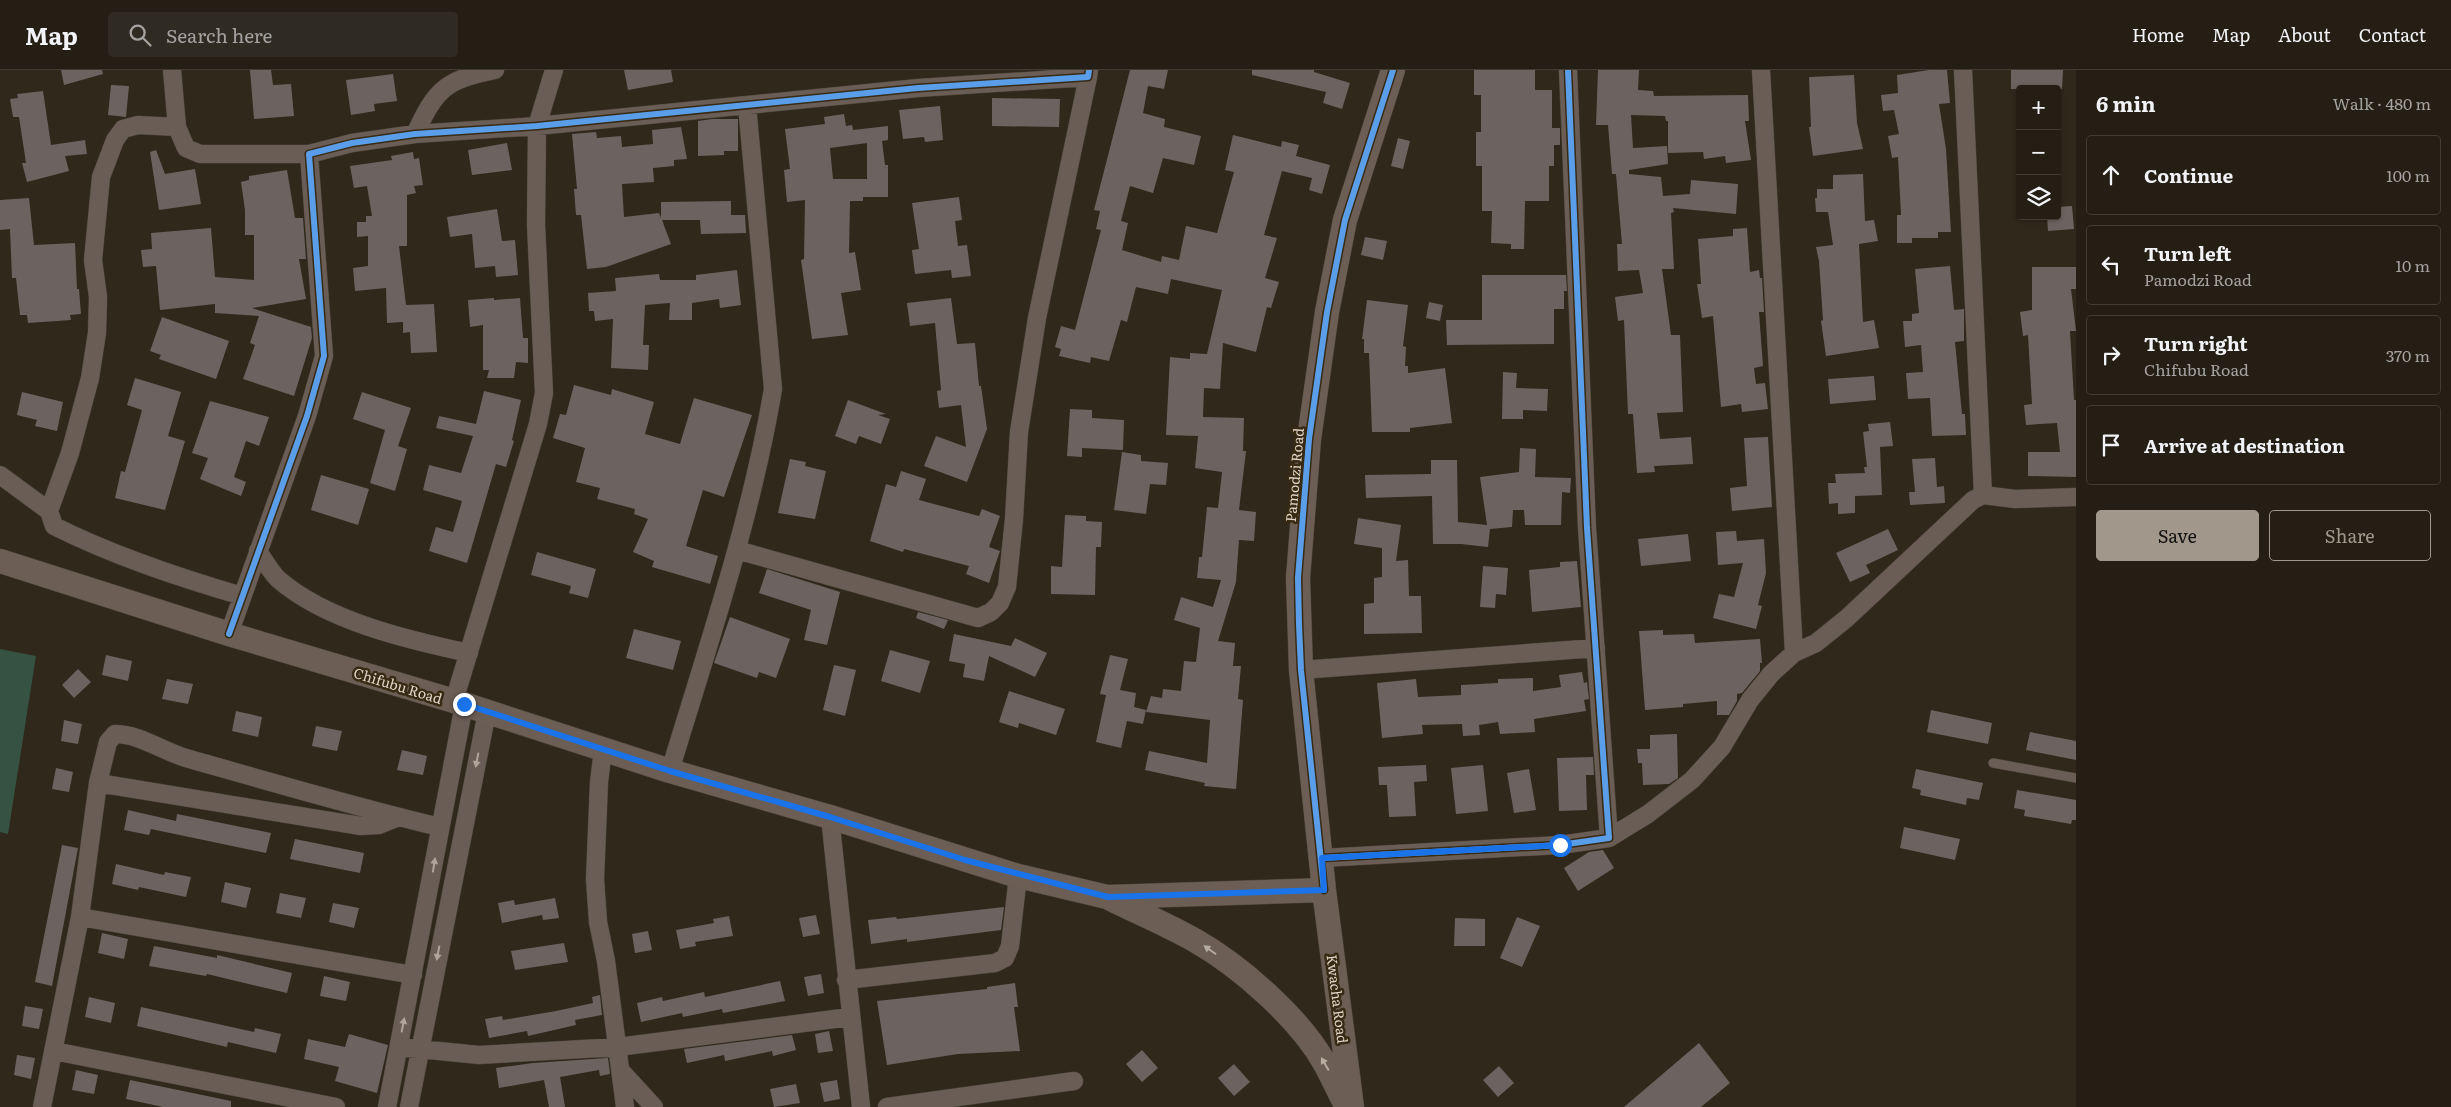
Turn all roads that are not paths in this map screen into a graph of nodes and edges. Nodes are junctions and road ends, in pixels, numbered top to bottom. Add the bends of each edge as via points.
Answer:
1 (172, 70) edge
2 (495, 70) edge
3 (554, 70) edge
4 (1393, 70) edge
5 (1568, 70) edge
6 (1761, 70) edge
7 (1962, 70) edge
8 (1089, 74) edge
9 (747, 104) junction
10 (536, 126) junction
11 (177, 127) junction
12 (415, 134) junction
13 (309, 154) junction
14 (0, 475) edge
15 (1983, 495) junction
16 (2076, 496) edge
17 (49, 510) junction
18 (737, 550) junction
19 (258, 551) junction
20 (0, 561) edge
21 (242, 596) junction
22 (229, 634) junction
23 (1596, 648) junction
24 (1794, 652) junction
25 (469, 653) junction
26 (1301, 670) junction
27 (459, 703) junction
28 (487, 712) junction
29 (603, 750) junction
30 (1993, 763) dead end
31 (670, 771) junction
32 (2076, 778) edge
33 (98, 783) junction
34 (399, 817) junction
35 (830, 817) junction
36 (440, 827) junction
37 (1609, 838) junction
38 (1322, 858) junction
39 (1018, 876) junction
40 (1324, 890) junction
41 (1108, 897) junction
42 (425, 914) junction
43 (80, 917) junction
44 (446, 917) junction
45 (413, 975) junction
46 (846, 980) junction
47 (850, 1017) junction
48 (399, 1047) junction
49 (618, 1047) junction
50 (421, 1049) junction
51 (54, 1050) junction
52 (621, 1071) junction
53 (1074, 1081) dead end
54 (272, 1100) edge
55 (42, 1107) edge
56 (336, 1107) edge
57 (387, 1107) edge
58 (409, 1107) edge
59 (625, 1107) edge
60 (654, 1107) edge
61 (861, 1107) edge
62 (887, 1107) edge
63 (1347, 1107) edge
64 (1352, 1107) edge

1 - 11 street
2 - 12 street via 443,88 427,108
3 - 10 street
4 - 26 main road, Pamodzi Road via 1345,220 1327,312 1309,439 1298,578
5 - 23 street via 1587,528
6 - 24 street
7 - 15 street
8 - 9 street
8 - 18 street via 1035,327 1019,432 1007,587 1000,603 978,618
9 - 10 street
9 - 18 street via 773,389
10 - 12 street
10 - 25 street via 536,225 544,393 538,424
11 - 13 street via 186,148 200,154
11 - 17 street via 138,125 124,129 106,160 101,177 93,260 98,297 97,333 90,378 70,453
12 - 13 street via 352,143
13 - 19 street via 324,356 308,416
14 - 17 street
15 - 16 street via 2015,498
15 - 24 street via 1931,536 1847,618 1816,643
17 - 21 street via 54,526 97,547 172,575
18 - 31 street
19 - 21 street
19 - 25 street via 277,578 335,613 418,642
20 - 22 main road, Chifubu Road
21 - 22 street
22 - 27 main road, Chifubu Road
23 - 26 street
23 - 37 street
24 - 37 street via 1750,700 1722,747 1692,780 1648,814
25 - 27 street
26 - 38 main road, Pamodzi Road
27 - 28 main road, Chifubu Road
27 - 36 street
28 - 29 main road, Chifubu Road
28 -> 44 street
29 - 31 main road, Chifubu Road
29 - 49 street via 595,879 598,922
30 - 32 lane
31 - 35 main road, Chifubu Road
33 - 34 street via 361,826 379,825
33 - 34 street via 108,742 115,734 128,734 182,757
33 - 43 street
34 - 36 street
35 - 39 main road, Chifubu Road
35 - 46 street
42 -> 36 street
37 - 38 street via 1560,845
38 - 40 main road, Pamodzi Road
39 - 41 main road, Chifubu Road
39 - 46 street via 1010,946 1005,958 995,963
40 - 41 main road, Chifubu Road
40 - 64 main road, Kwacha Road
63 -> 41 main road via 1324,1062 1279,1006 1197,941
42 - 44 street
42 - 45 street
43 - 45 street
43 - 51 street
44 -> 50 street
48 -> 45 street
46 - 47 street
47 - 49 street
47 - 61 street
48 - 50 street
48 - 57 street
49 - 50 street via 479,1056
49 - 52 street
50 - 58 street
51 - 54 street
51 - 55 street
52 - 59 street
52 - 60 street
53 - 62 street
54 - 56 street

